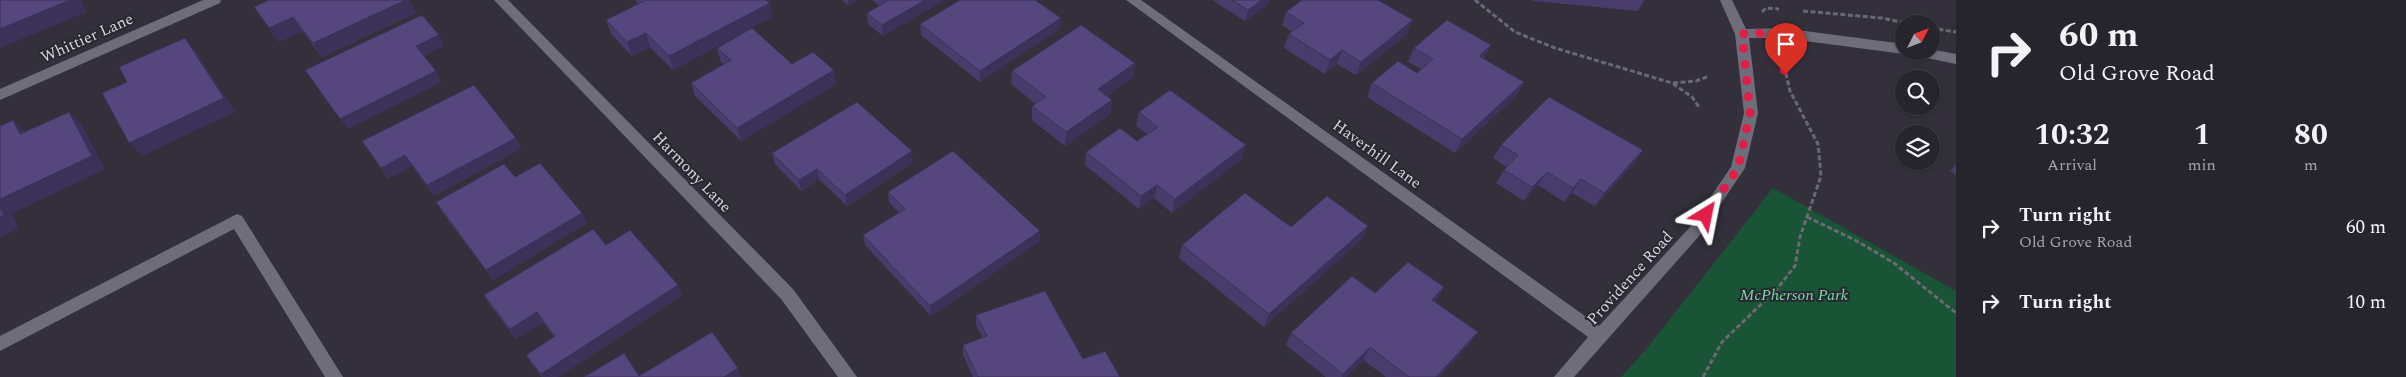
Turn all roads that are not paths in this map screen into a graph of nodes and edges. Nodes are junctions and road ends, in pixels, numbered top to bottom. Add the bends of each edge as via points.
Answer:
1 (215, 0) edge
2 (500, 0) edge
3 (1132, 0) edge
4 (1726, 0) edge
5 (1742, 34) junction
6 (1895, 49) edge
7 (1940, 56) edge
8 (1956, 59) edge
9 (0, 95) edge
10 (1601, 337) junction
11 (0, 344) edge
12 (334, 377) edge
13 (848, 377) edge
14 (1563, 377) edge

1 - 9 street, Whittier Lane
2 - 13 street, Harmony Lane via 787,294
3 - 10 street, Haverhill Lane
4 - 5 street, Providence Road
5 - 6 street via 1768,33
5 - 10 street, Providence Road via 1750,113 1738,168 1695,231
7 - 8 street
10 - 14 street, Providence Road
11 - 12 street via 237,220

